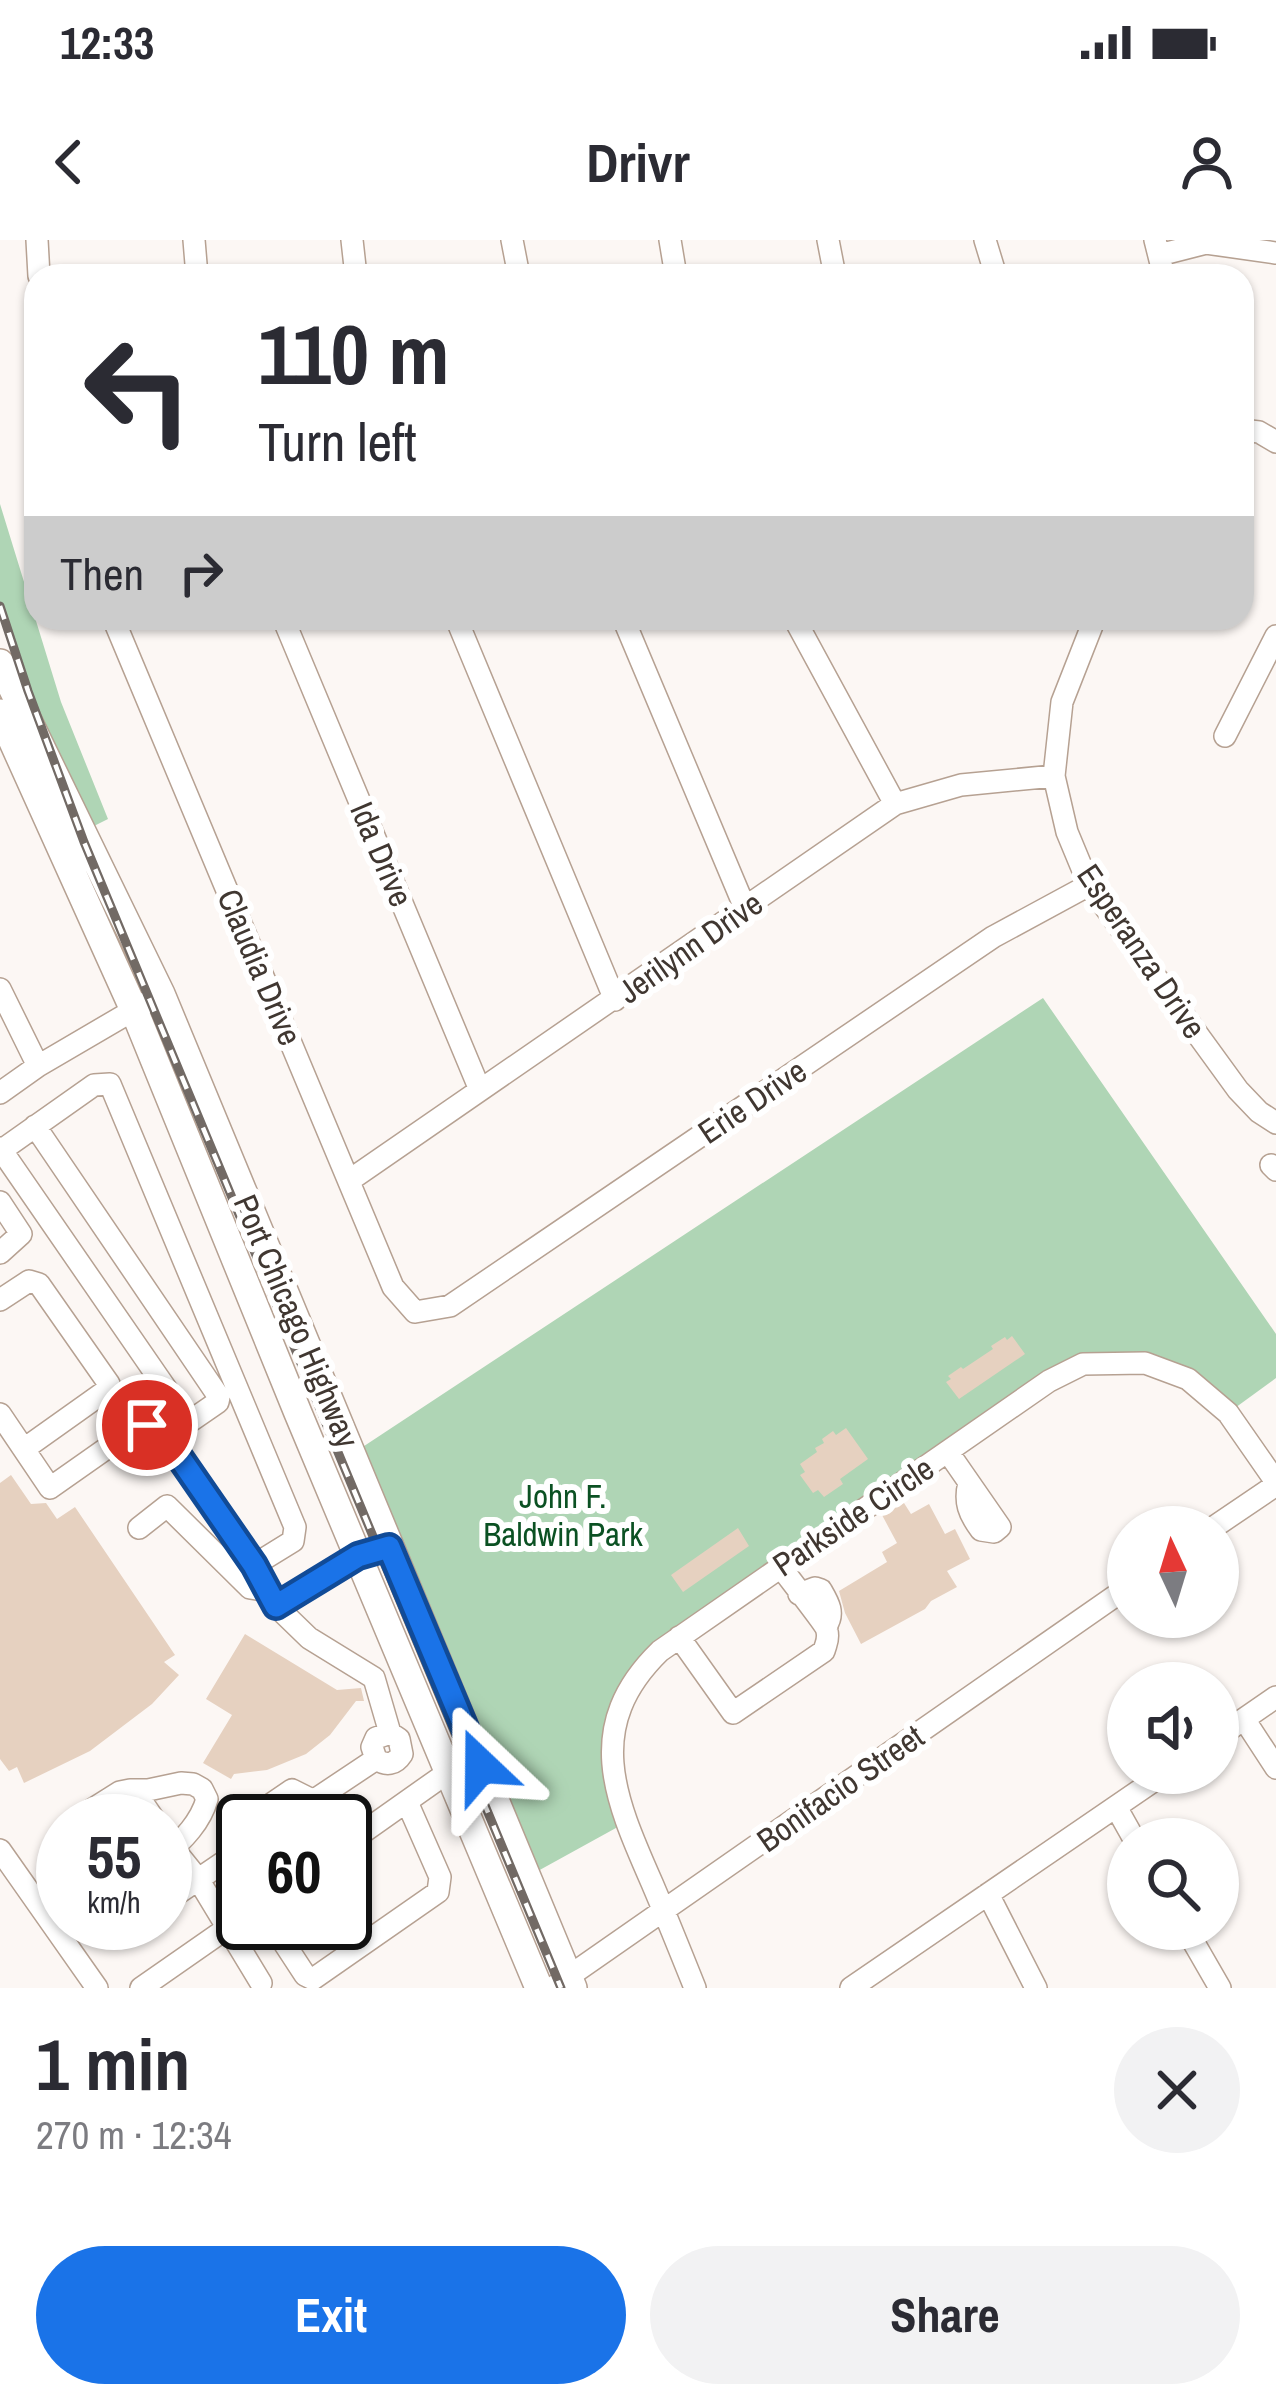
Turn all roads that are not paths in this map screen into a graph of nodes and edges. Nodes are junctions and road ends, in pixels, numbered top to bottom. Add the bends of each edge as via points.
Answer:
1 (1276, 254) edge
2 (1159, 257) edge
3 (118, 630) edge
4 (288, 630) edge
5 (461, 630) edge
6 (628, 630) edge
7 (800, 630) edge
8 (1084, 630) edge
9 (1276, 636) edge
10 (0, 663) edge
11 (0, 713) edge
12 (1225, 736) dead end
13 (1054, 776) junction
14 (895, 805) junction
15 (1089, 885) junction
16 (745, 908) junction
17 (0, 989) edge
18 (161, 994) junction
19 (615, 1000) junction
20 (134, 1010) junction
21 (38, 1066) junction
22 (2, 1088) edge
23 (480, 1090) junction
24 (1276, 1123) edge
25 (35, 1126) junction
26 (1, 1149) edge
27 (350, 1180) junction
28 (0, 1202) edge
29 (0, 1253) edge
30 (0, 1300) edge
31 (415, 1312) joint
32 (0, 1414) edge
33 (24, 1449) junction
34 (948, 1452) junction
35 (1276, 1483) edge
36 (1239, 1509) edge
37 (1000, 1527) dead end
38 (139, 1528) dead end
39 (389, 1547) junction
40 (358, 1556) junction
41 (254, 1565) junction
42 (780, 1565) junction
43 (272, 1598) junction
44 (1107, 1602) edge
45 (679, 1637) junction
46 (1276, 1697) edge
47 (1244, 1719) junction
48 (1239, 1722) edge
49 (481, 1766) junction
50 (1276, 1768) edge
51 (449, 1775) junction
52 (134, 1790) junction
53 (117, 1794) edge
54 (137, 1794) edge
55 (322, 1794) edge
56 (1135, 1794) edge
57 (406, 1802) junction
58 (1116, 1807) junction
59 (1122, 1818) edge
60 (192, 1823) edge
61 (372, 1826) edge
62 (0, 1850) edge
63 (216, 1867) edge
64 (192, 1872) edge
65 (198, 1879) junction
66 (192, 1883) edge
67 (988, 1894) junction
68 (216, 1900) edge
69 (663, 1911) junction
70 (216, 1936) edge
71 (372, 1938) edge
72 (247, 1950) edge
73 (289, 1950) edge
74 (355, 1950) edge
75 (1198, 1950) edge
76 (261, 1983) dead end
77 (564, 1984) edge
78 (859, 1986) edge
79 (97, 1988) edge
80 (141, 1988) edge
81 (539, 1988) edge
82 (695, 1988) edge
83 (1036, 1988) edge
84 (1220, 1988) edge

1 - 2 street via 1206,243
3 - 27 street, Claudia Drive
4 - 23 street, Ida Drive
5 - 19 street
6 - 16 street
7 - 14 street
8 - 13 street, Esperanza Drive via 1062,702
9 - 12 street
10 - 18 main road, Port Chicago Highway
11 - 20 main road, Port Chicago Highway
13 - 14 street, Jerilynn Drive via 961,785
13 - 15 street, Esperanza Drive
14 - 16 street, Jerilynn Drive
15 - 24 street, Esperanza Drive via 1238,1090
15 - 31 street, Erie Drive via 993,937 450,1306
16 - 19 street, Jerilynn Drive
17 - 21 street
18 - 20 street
18 - 39 main road, Port Chicago Highway
19 - 23 street, Jerilynn Drive
20 - 21 street
20 - 40 main road, Port Chicago Highway
21 - 22 street
23 - 27 street, Jerilynn Drive
25 - 26 street
25 - 26 street via 219,1397 189,1422
25 - 41 street via 94,1084 110,1084 295,1527 293,1541
27 - 31 street, Claudia Drive via 393,1287
28 - 29 street via 21,1234
30 - 33 street via 29,1281 39,1284 109,1384
32 - 33 street
33 - 41 street via 50,1488 134,1429 162,1432
34 - 35 street, Parkside Circle via 1083,1364 1144,1363 1188,1379 1228,1413
34 - 37 street
34 - 42 street, Parkside Circle
35 - 36 street
38 - 43 street via 167,1506 250,1588
39 - 40 main road
39 - 49 main road, Port Chicago Highway
40 - 43 street
40 - 51 main road, Port Chicago Highway
41 - 43 street
42 - 45 street, Parkside Circle
42 - 45 street via 826,1626 824,1651 733,1714
43 - 55 street via 309,1638 374,1678 390,1733 373,1742 376,1760
44 - 69 street, Bonifacio Street
45 - 69 street, Parkside Circle via 641,1670 610,1744 618,1803
46 - 47 street
47 - 48 street
47 - 50 street
49 - 51 street
49 - 77 main road, Port Chicago Highway
51 - 57 street
51 - 81 main road, Port Chicago Highway
52 - 53 street
52 - 54 street
52 - 60 street via 181,1783 202,1789 203,1813
56 - 58 street
57 - 61 street
57 - 71 street via 440,1877 438,1892
58 - 59 street
58 - 67 street
62 - 79 street
63 - 65 street
64 - 65 street
65 - 66 street
65 - 68 street
67 - 78 street
67 - 83 street
69 - 77 street, Bonifacio Street
69 - 82 street, Parkside Circle
70 - 80 street
72 - 76 street
73 - 74 street via 313,1979
75 - 84 street

